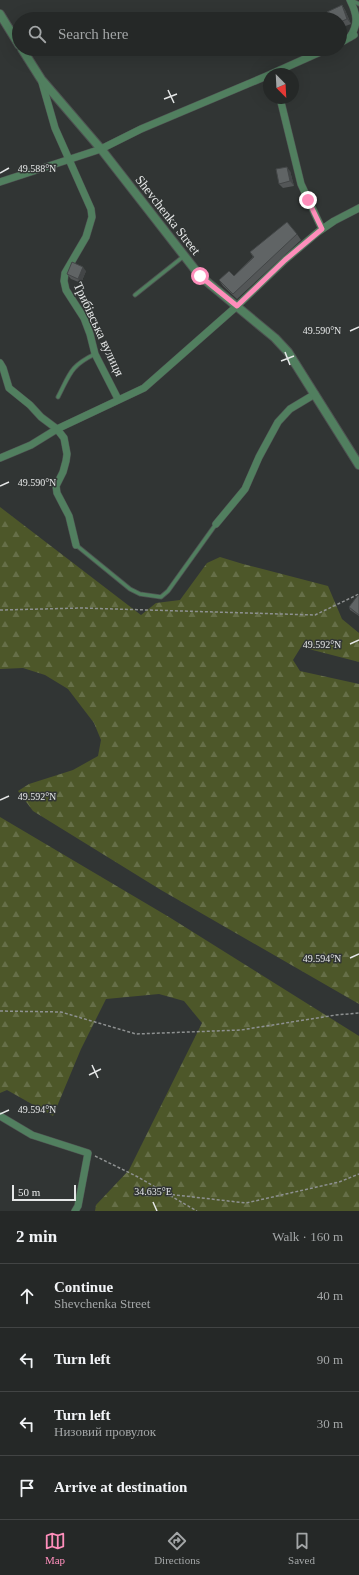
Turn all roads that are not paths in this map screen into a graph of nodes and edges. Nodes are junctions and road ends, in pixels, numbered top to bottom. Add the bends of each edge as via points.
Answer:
1 (350, 0) edge
2 (359, 4) edge
3 (0, 14) edge
4 (359, 33) edge
5 (12, 34) edge
6 (350, 37) junction
7 (347, 39) edge
8 (26, 56) edge
9 (312, 56) edge
10 (286, 68) edge
11 (263, 78) edge
12 (41, 80) junction
13 (281, 104) edge
14 (101, 149) junction
15 (68, 160) junction
16 (0, 182) edge
17 (359, 208) edge
18 (322, 229) junction
19 (184, 256) junction
20 (135, 295) dead end
21 (237, 306) junction
22 (95, 354) junction
23 (0, 363) edge
24 (315, 394) junction
25 (58, 396) dead end
26 (118, 399) junction
27 (57, 429) junction
28 (0, 458) edge
29 (359, 465) edge
30 (216, 524) joint
31 (76, 545) joint
32 (0, 1116) edge
33 (75, 1211) edge

1 - 2 lane
1 - 6 street via 358,19 358,27
3 - 5 street
4 - 6 street
6 - 7 street
8 - 12 street, Shevchenka Street
9 - 10 street
11 - 14 street via 141,129
12 - 14 street, Shevchenka Street
12 - 15 street
13 - 18 street via 301,184
14 - 15 street
14 - 19 street, Shevchenka Street
15 - 16 street
15 - 22 street, Трибівська вулиця via 77,175 92,217 86,238 65,273 64,281 66,290 84,318
17 - 18 street
18 - 21 street
19 - 20 lane
19 - 21 street, Shevchenka Street via 200,276
21 - 24 street, Shevchenka Street via 288,352
21 - 26 street via 144,388
22 - 25 lane via 81,360 75,366
22 - 26 street, Трибівська вулиця
23 - 27 street via 9,388
24 - 29 street, Shevchenka Street
24 - 30 street via 290,410 278,422 245,489
26 - 27 street
27 - 28 street via 31,445
27 - 31 street via 64,438 67,454 63,472 56,486 69,516
30 - 31 lane via 168,591 161,596 140,594 130,589
32 - 33 street via 32,1135 88,1153

